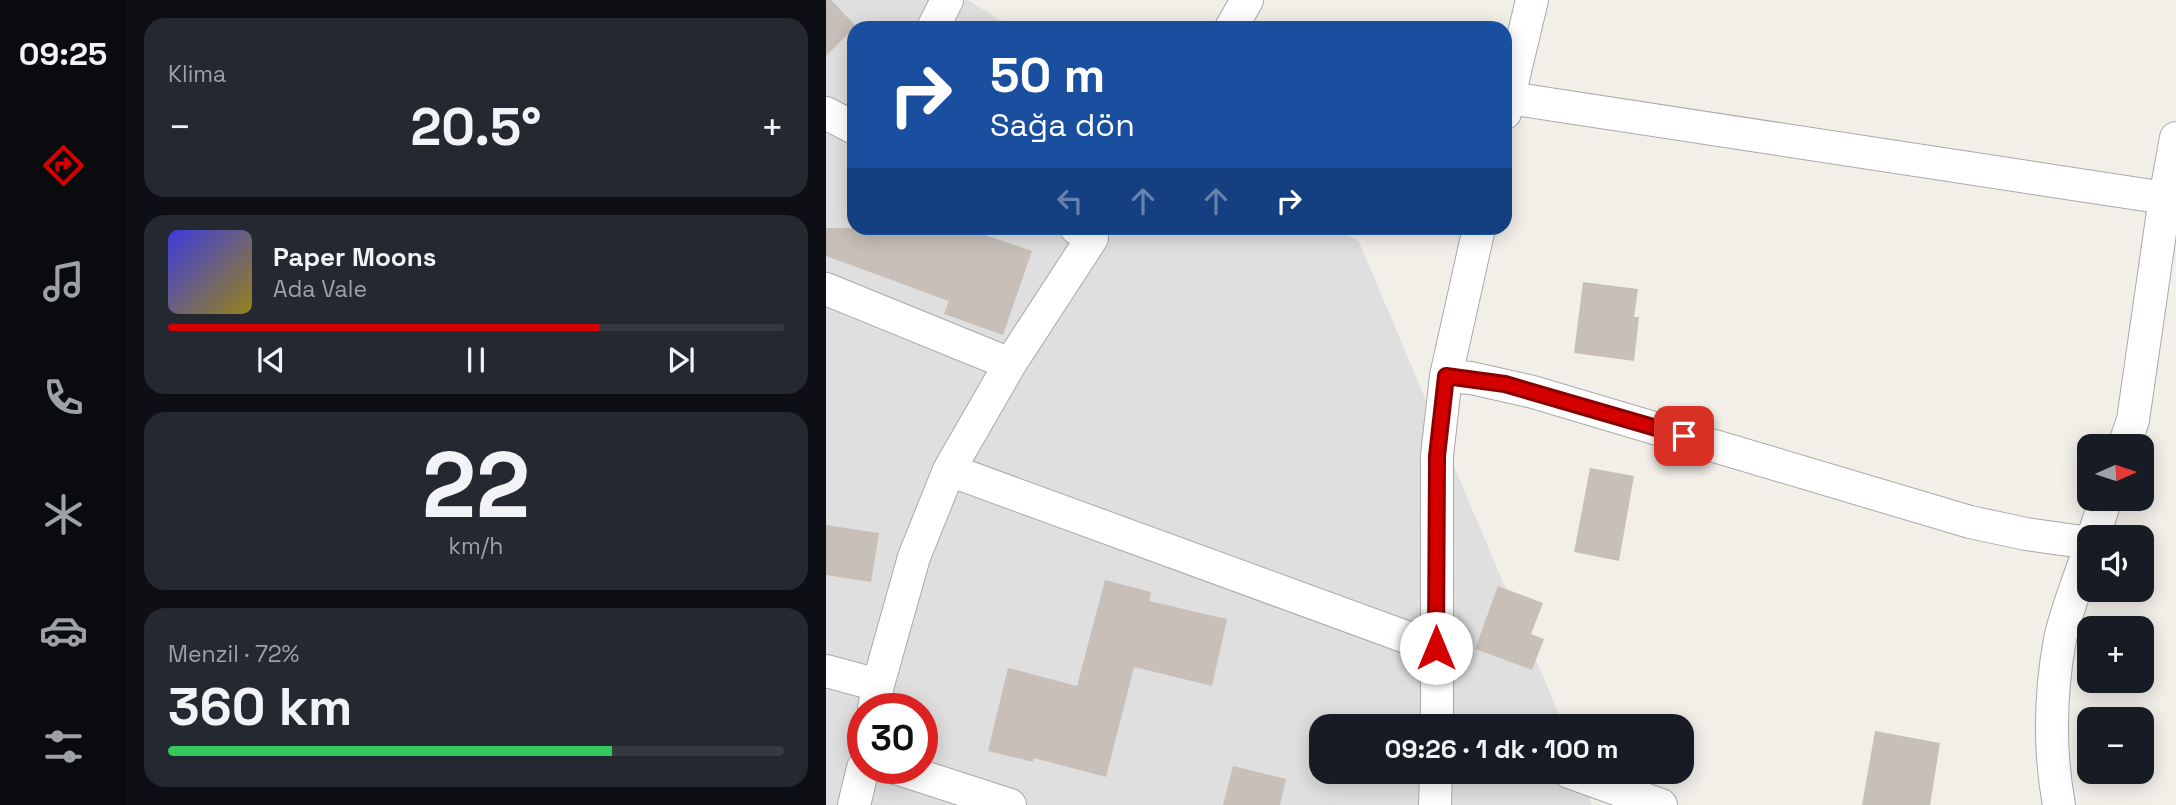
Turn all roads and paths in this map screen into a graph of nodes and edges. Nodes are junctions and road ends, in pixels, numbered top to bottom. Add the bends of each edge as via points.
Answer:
1 (947, 0) edge
2 (1247, 0) edge
3 (1532, 0) edge
4 (936, 21) edge
5 (1235, 21) edge
6 (1512, 85) edge
7 (1512, 107) edge
8 (826, 113) edge
9 (847, 124) edge
10 (2176, 138) edge
11 (2165, 198) junction
12 (1087, 235) edge
13 (1477, 235) edge
14 (826, 289) edge
15 (1010, 364) junction
16 (1446, 376) junction
17 (2128, 434) edge
18 (949, 470) junction
19 (2077, 543) edge
20 (2077, 586) edge
21 (1436, 648) junction
22 (826, 671) edge
23 (868, 693) edge
24 (877, 693) edge
25 (1439, 714) edge
26 (938, 782) edge
27 (859, 784) edge
28 (1436, 784) edge
29 (1602, 784) edge
30 (854, 805) edge
31 (1010, 805) edge
32 (1435, 805) edge
33 (1661, 805) edge
34 (2059, 805) edge

1 - 4 street
2 - 5 street
3 - 6 street
7 - 11 street
8 - 9 street
10 - 11 street
11 - 17 street
12 - 15 street
13 - 16 street
14 - 15 street
15 - 18 street
16 - 19 street via 1533,391 1970,522
16 - 21 street via 1437,456
18 - 21 street
18 - 24 street via 914,557
20 - 34 street via 2061,637 2053,687 2051,731
21 - 25 street
22 - 23 street
26 - 31 street
27 - 30 street
28 - 32 street
29 - 33 street

